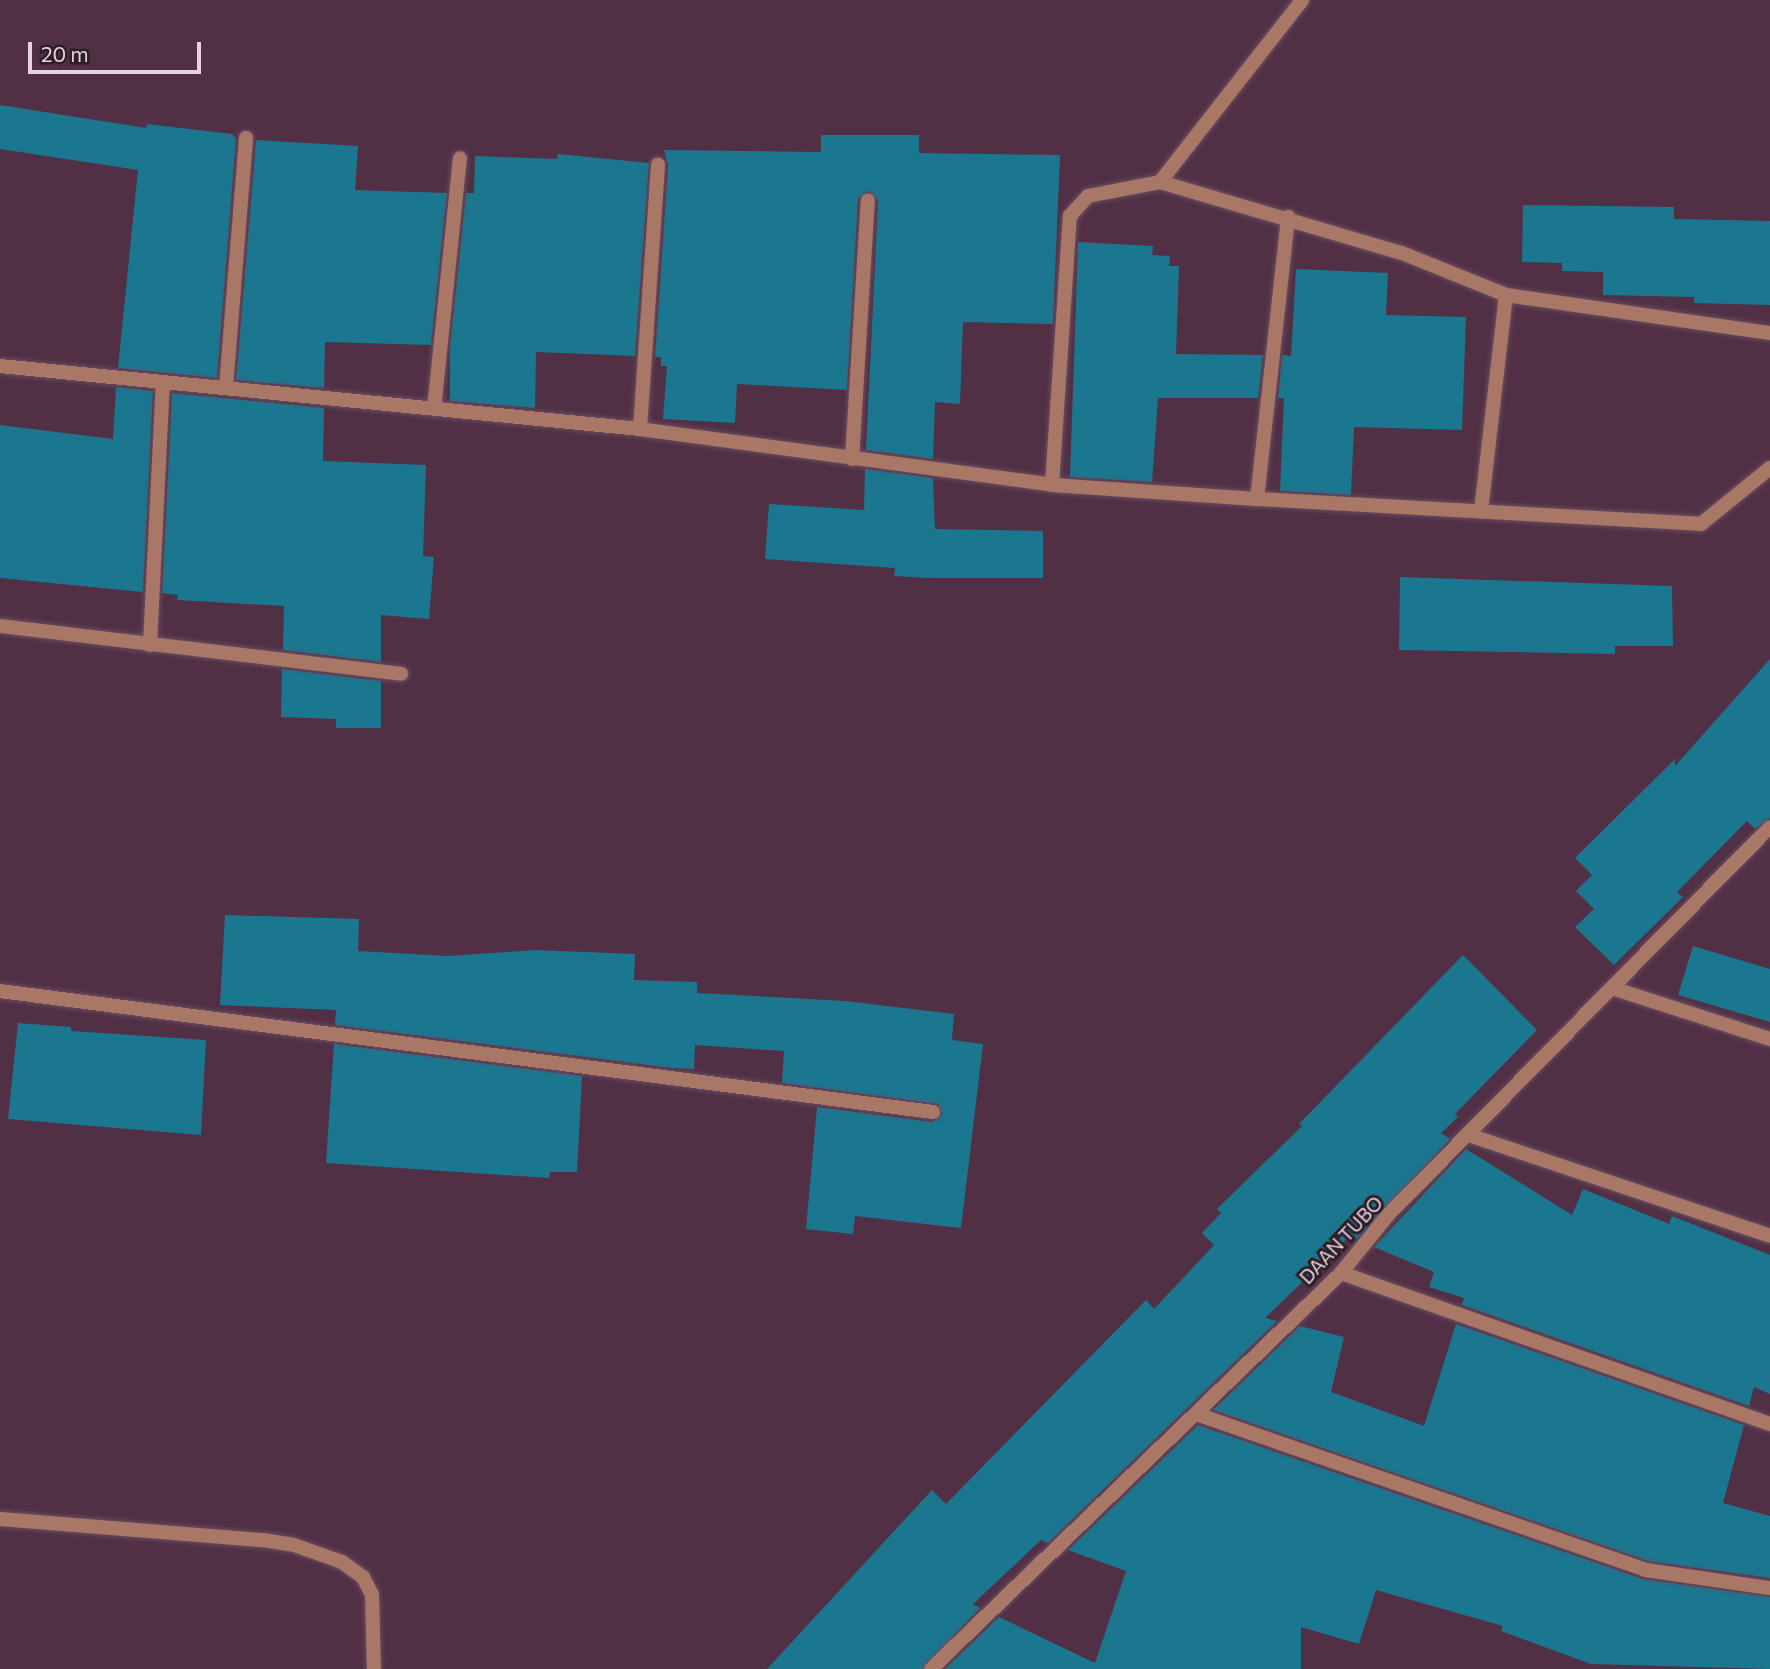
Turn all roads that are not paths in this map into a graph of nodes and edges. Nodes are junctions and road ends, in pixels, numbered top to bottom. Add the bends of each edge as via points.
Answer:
1 (1301, 0) edge
2 (246, 138) dead end
3 (460, 158) dead end
4 (658, 165) dead end
5 (1160, 182) junction
6 (868, 200) dead end
7 (1288, 217) junction
8 (1506, 295) junction
9 (1770, 333) edge
10 (0, 366) edge
11 (163, 383) junction
12 (226, 387) junction
13 (434, 410) junction
14 (640, 429) junction
15 (852, 459) junction
16 (1770, 468) edge
17 (1052, 485) junction
18 (1256, 499) junction
19 (1481, 511) junction
20 (0, 625) edge
21 (150, 645) junction
22 (401, 674) dead end
23 (1770, 827) edge
24 (1612, 988) junction
25 (0, 991) edge
26 (1770, 1039) edge
27 (933, 1112) dead end
28 (1469, 1135) junction
29 (1770, 1236) edge
30 (1341, 1273) junction
31 (1196, 1414) junction
32 (1770, 1424) edge
33 (0, 1519) edge
34 (1770, 1588) edge
35 (374, 1669) edge
36 (931, 1669) edge

1 - 5 street
2 - 12 street
3 - 13 street
4 - 14 street
5 - 7 street
5 - 17 street via 1088,196 1070,216
6 - 15 street
7 - 8 street via 1402,253
7 - 18 street
8 - 9 street
8 - 19 street
10 - 11 street
11 - 12 street
11 - 21 street
12 - 13 street
13 - 14 street
14 - 15 street
15 - 17 street
16 - 19 street via 1701,524
17 - 18 street
18 - 19 street
20 - 21 street
21 - 22 street
23 - 24 street, DAAN TUBO
24 - 26 street
24 - 28 street, DAAN TUBO
25 - 27 street
28 - 29 street
28 - 30 street, DAAN TUBO via 1388,1215
30 - 31 street, DAAN TUBO
30 - 32 street
31 - 34 street via 1646,1570
31 - 36 street, DAAN TUBO
33 - 35 street via 263,1540 342,1562 363,1577 372,1595

